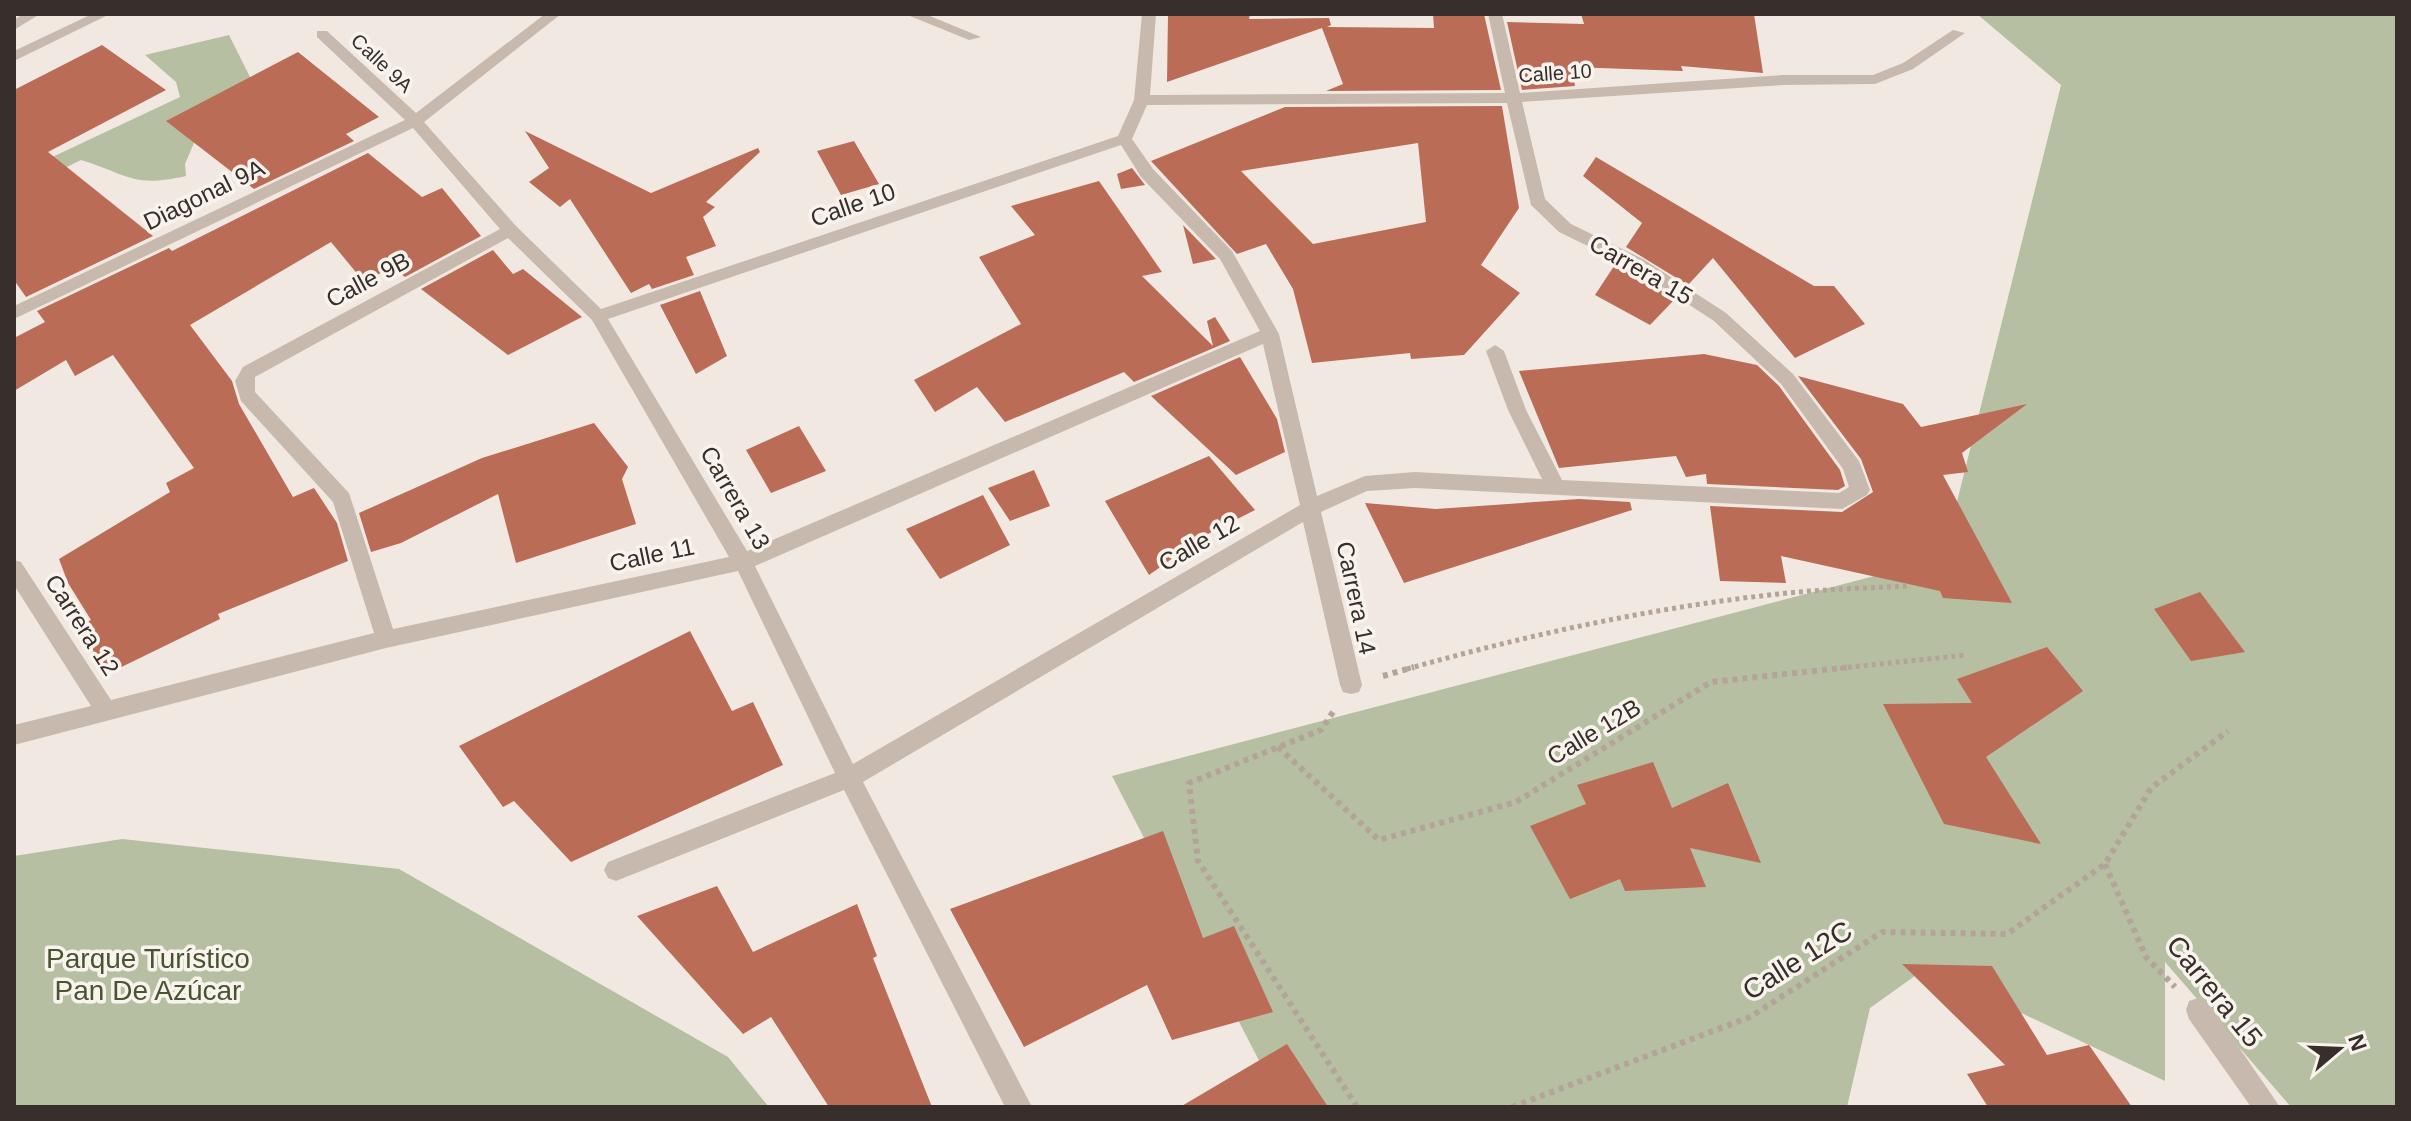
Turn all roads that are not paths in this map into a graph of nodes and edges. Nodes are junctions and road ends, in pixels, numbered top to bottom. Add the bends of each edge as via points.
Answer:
1 (33, 14) edge
2 (103, 14) edge
3 (554, 14) edge
4 (912, 14) edge
5 (1149, 14) edge
6 (1495, 14) edge
7 (14, 26) edge
8 (1958, 33) dead end
9 (322, 34) dead end
10 (974, 37) dead end
11 (14, 57) edge
12 (1513, 98) junction
13 (1142, 100) junction
14 (415, 121) junction
15 (1124, 139) junction
16 (510, 230) junction
17 (14, 313) edge
18 (598, 316) junction
19 (1270, 334) junction
20 (1495, 351) dead end
21 (1556, 487) junction
22 (1860, 490) joint
23 (1312, 507) junction
24 (743, 562) junction
25 (14, 568) edge
26 (386, 639) junction
27 (1351, 685) road end
28 (106, 711) junction
29 (14, 735) edge
30 (849, 778) junction
31 (616, 870) dead end
32 (2198, 1010) road end
33 (1019, 1107) edge
34 (2267, 1107) edge

1 - 7 street
2 - 11 street
3 - 14 street
4 - 10 street
5 - 13 street
6 - 12 street, Carrera 15
8 - 12 street, Calle 10 via 1908,66 1875,79
9 - 14 street, Calle 9A
12 - 13 street, Calle 10
12 - 22 street, Carrera 15 via 1537,201 1565,228 1637,263 1720,317 1787,379 1852,466
13 - 15 street
14 - 16 street, Carrera 13
14 - 17 street, Diagonal 9A
15 - 18 street, Calle 10
15 - 19 street, Carrera 14 via 1147,173 1226,255
16 - 18 street, Carrera 13
16 - 26 street, Calle 9B via 249,372 242,387 342,498
18 - 24 street, Carrera 13
19 - 23 street, Carrera 14
19 - 24 street, Calle 11
20 - 21 street via 1517,410
21 - 22 street, Calle 12 via 1842,501
21 - 23 street, Calle 12 via 1415,480 1365,484
23 - 27 street, Carrera 14
23 - 30 street, Calle 12
24 - 26 street, Calle 11
24 - 30 street, Carrera 13
25 - 28 street, Carrera 12
26 - 28 street, Calle 11
28 - 29 street, Calle 11
30 - 31 street, Calle 12
30 - 33 street, Carrera 13
32 - 34 street, Carrera 15

